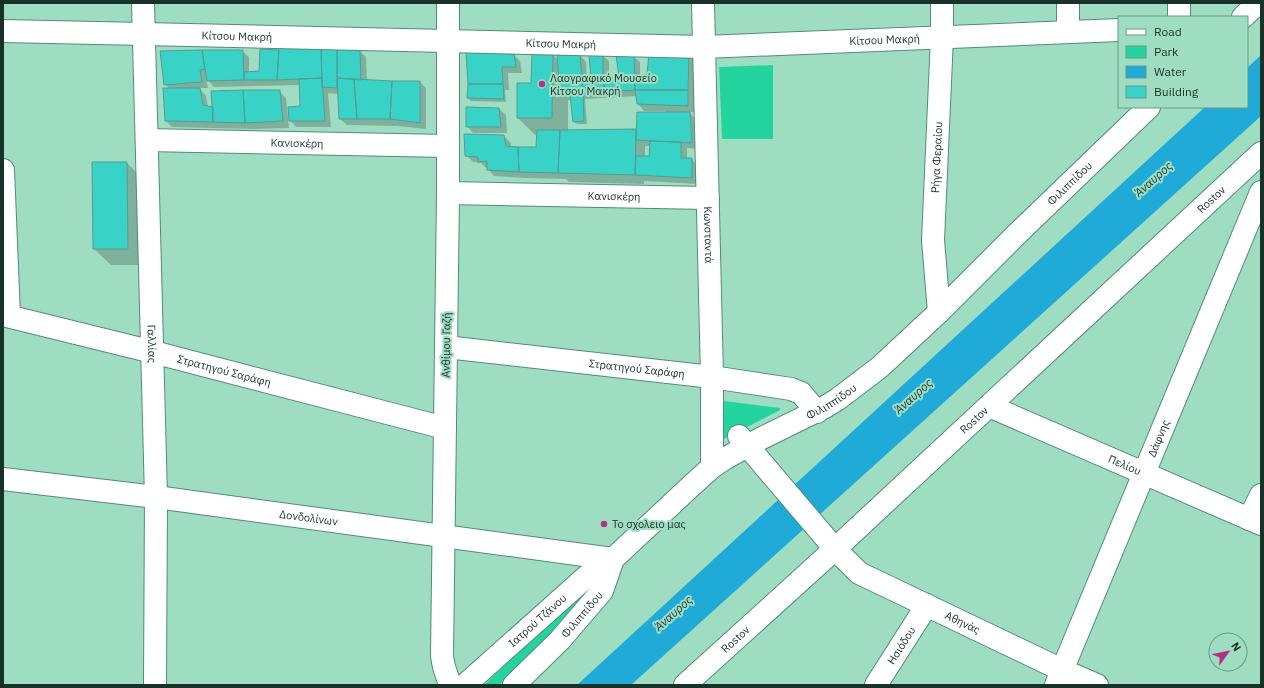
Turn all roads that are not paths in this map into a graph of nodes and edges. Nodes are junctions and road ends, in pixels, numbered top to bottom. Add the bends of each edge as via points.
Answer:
1 (143, 3) edge
2 (448, 3) edge
3 (703, 3) edge
4 (942, 3) edge
5 (1068, 3) edge
6 (1179, 3) edge
7 (1258, 3) edge
8 (1179, 16) edge
9 (1244, 16) edge
10 (1118, 30) edge
11 (3, 31) edge
12 (1068, 32) junction
13 (144, 34) junction
14 (942, 37) junction
15 (448, 41) junction
16 (704, 47) junction
17 (1148, 108) edge
18 (147, 140) junction
19 (448, 146) junction
20 (1261, 153) edge
21 (3, 170) edge
22 (1261, 192) edge
23 (448, 193) junction
24 (708, 198) junction
25 (939, 312) junction
26 (6, 315) edge
27 (446, 347) junction
28 (153, 352) junction
29 (712, 377) junction
30 (989, 406) junction
31 (817, 412) junction
32 (445, 428) junction
33 (743, 440) junction
34 (712, 468) junction
35 (1144, 474) junction
36 (3, 479) edge
37 (1261, 495) edge
38 (156, 497) junction
39 (1255, 522) edge
40 (443, 536) junction
41 (835, 550) junction
42 (614, 559) junction
43 (927, 605) junction
44 (1059, 678) edge
45 (155, 685) edge
46 (450, 685) edge
47 (465, 685) edge
48 (514, 685) edge
49 (685, 685) edge
50 (876, 685) edge
51 (1097, 685) edge

1 - 13 street, Γαλλίας
2 - 15 street, Ανθίμου Γαζή
3 - 16 street, Κωνσταντά
4 - 14 street, Ρήγα Φεραίου
5 - 12 street
6 - 8 street
7 - 9 street
10 - 12 street, Κίτσου Μακρή
11 - 13 street, Κίτσου Μακρή
12 - 14 street, Κίτσου Μακρή
13 - 15 street, Κίτσου Μακρή
13 - 18 street, Γαλλίας
14 - 16 street, Κίτσου Μακρή
14 - 25 street, Ρήγα Φεραίου via 933,240
15 - 16 street, Κίτσου Μακρή
15 - 19 street, Ανθίμου Γαζή
16 - 24 street, Κωνσταντά
17 - 25 street, Φιλιππίδου
18 - 19 street, Κανισκέρη
18 - 28 street, Γαλλίας
19 - 23 street, Ανθίμου Γαζή
20 - 30 street, Rostov
21 - 26 street
22 - 35 street, Δάφνης
23 - 24 street, Κανισκέρη
23 - 27 street, Ανθίμου Γαζή
24 - 29 street, Κωνσταντά
25 - 31 street, Φιλιππίδου via 880,367 838,400
26 - 28 street, Στρατηγού Σαράφη
27 - 29 street, Στρατηγού Σαράφη
27 - 32 street, Ανθίμου Γαζή
28 - 32 street, Στρατηγού Σαράφη
28 - 38 street, Γαλλίας
29 - 31 street, Στρατηγού Σαράφη via 791,389 801,393
29 - 34 street, Κωνσταντά
30 - 35 street, Πελίου
30 - 41 street, Rostov
31 - 33 street, Φιλιππίδου
32 - 40 street, Ανθίμου Γαζή
33 - 34 street, Φιλιππίδου
33 - 41 street, Αθηνάς
34 - 42 street, Φιλιππίδου
35 - 39 street, Πελίου
35 - 44 street, Δάφνης
36 - 38 street, Δονδολίνων
37 - 39 street
38 - 40 street, Δονδολίνων
38 - 45 street, Γαλλίας
40 - 42 street, Δονδολίνων
40 - 46 street, Ανθίμου Γαζή via 442,656
41 - 43 street, Αθηνάς via 859,573
41 - 49 street, Rostov
42 - 47 street, Ιατρού Τζάνου via 586,577
42 - 48 street, Φιλιππίδου via 602,591 560,640
43 - 44 street, Αθηνάς
43 - 50 street, Ησιόδου
44 - 51 street, Αθηνάς

